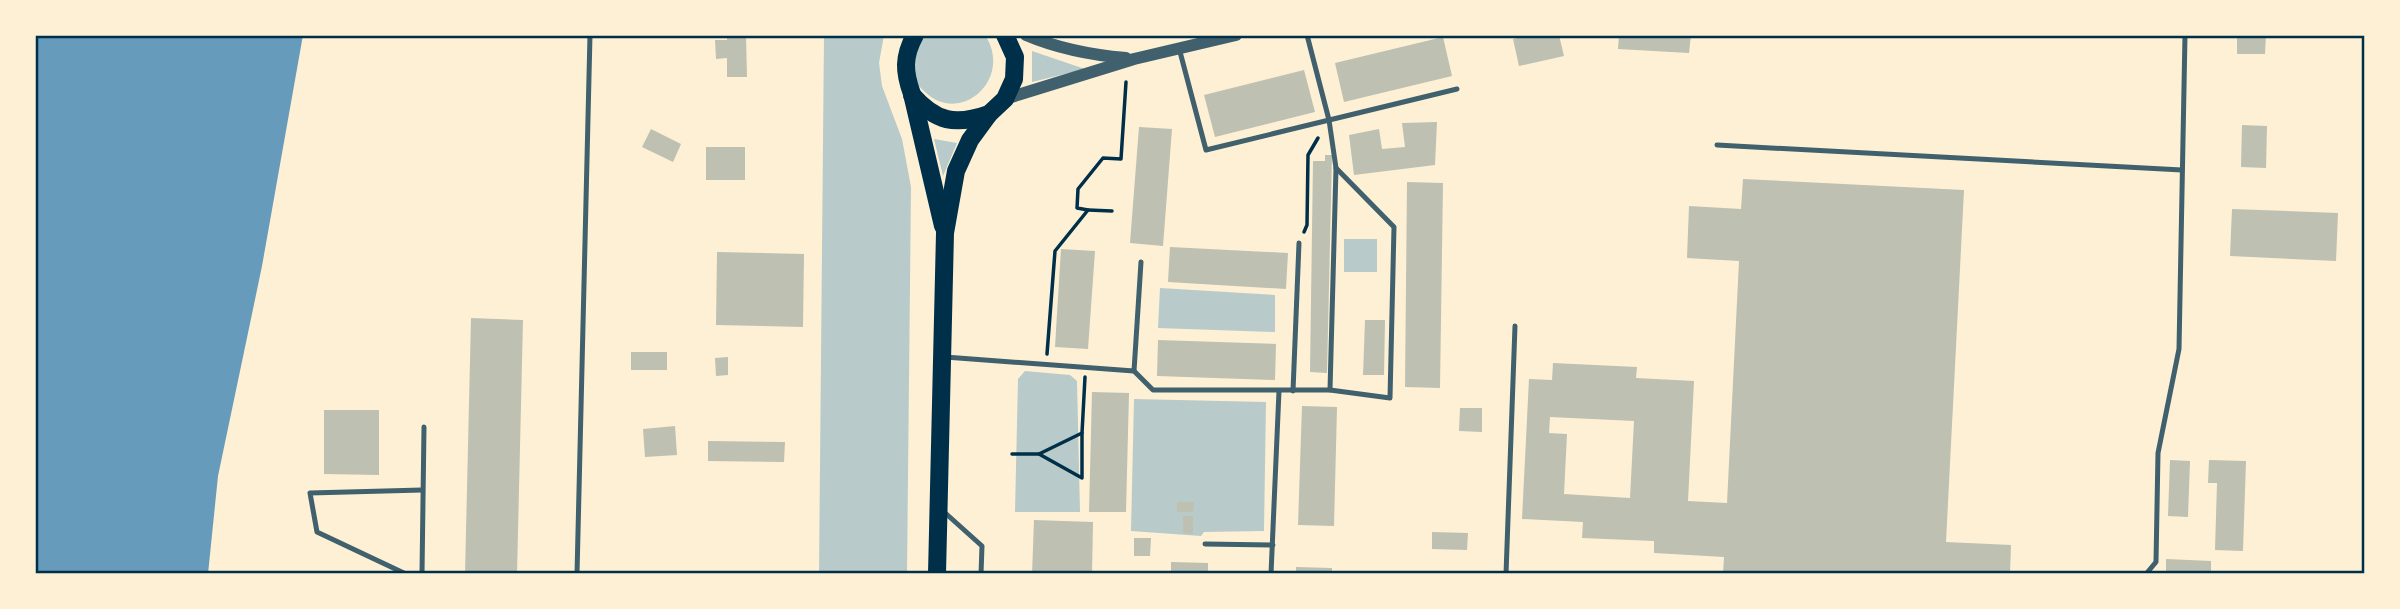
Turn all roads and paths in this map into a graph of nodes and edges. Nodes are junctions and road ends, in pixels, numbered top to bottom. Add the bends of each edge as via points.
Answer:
1 (590, 35) edge
2 (1006, 35) edge
3 (1026, 35) edge
4 (1236, 35) edge
5 (1307, 35) edge
6 (2185, 35) edge
7 (909, 40) edge
8 (1180, 48) junction
9 (1134, 59) junction
10 (1126, 82) dead end
11 (1457, 89) dead end
12 (912, 94) junction
13 (1005, 99) junction
14 (989, 114) junction
15 (1329, 120) junction
16 (1717, 145) dead end
17 (1336, 168) junction
18 (2182, 170) junction
19 (1088, 211) junction
20 (1112, 211) dead end
21 (945, 233) junction
22 (1298, 243) joint
23 (1141, 262) dead end
24 (1516, 326) dead end
25 (942, 356) junction
26 (1047, 365) junction
27 (1085, 368) junction
28 (1133, 372) junction
29 (1330, 390) junction
30 (1279, 391) junction
31 (1293, 391) junction
32 (424, 427) dead end
33 (1082, 433) junction
34 (1012, 454) dead end
35 (1039, 454) junction
36 (422, 490) junction
37 (939, 507) junction
38 (1205, 544) dead end
39 (1273, 545) junction
40 (406, 574) edge
41 (422, 574) edge
42 (577, 574) edge
43 (937, 574) edge
44 (981, 574) edge
45 (1271, 574) edge
46 (1506, 574) edge
47 (2146, 574) edge

1 - 42 lane
2 - 13 main road via 1015,57 1014,79
3 - 9 street via 1091,55
4 - 8 street
5 - 15 lane
6 - 18 lane
7 - 12 main road via 904,73
8 - 9 street
8 - 15 lane via 1206,150
9 - 13 street
10 - 19 path via 1121,159 1103,158 1078,190 1077,208
11 - 15 lane
12 - 14 main road via 926,111 946,120 968,121
12 - 21 main road
13 - 14 main road
14 - 21 main road via 956,171
15 - 17 lane
15 - 22 path via 1308,155 1307,225
16 - 18 lane
17 - 29 lane
17 - 29 lane via 1394,227 1390,397
18 - 47 lane via 2179,349 2158,453 2157,562
19 - 20 path
19 - 26 path via 1055,251
21 - 25 main road
22 - 31 lane
23 - 28 lane
24 - 46 lane
25 - 26 lane
25 - 37 main road
26 - 27 lane
27 - 28 lane
27 - 33 path
28 - 30 lane via 1153,390
29 - 31 lane
30 - 31 lane
30 - 39 lane
32 - 36 lane
33 - 35 path
33 - 35 path via 1082,478
34 - 35 path
36 - 40 lane via 310,494 317,532
36 - 41 lane
37 - 43 main road
37 - 44 lane via 982,546
38 - 39 lane
39 - 45 lane

